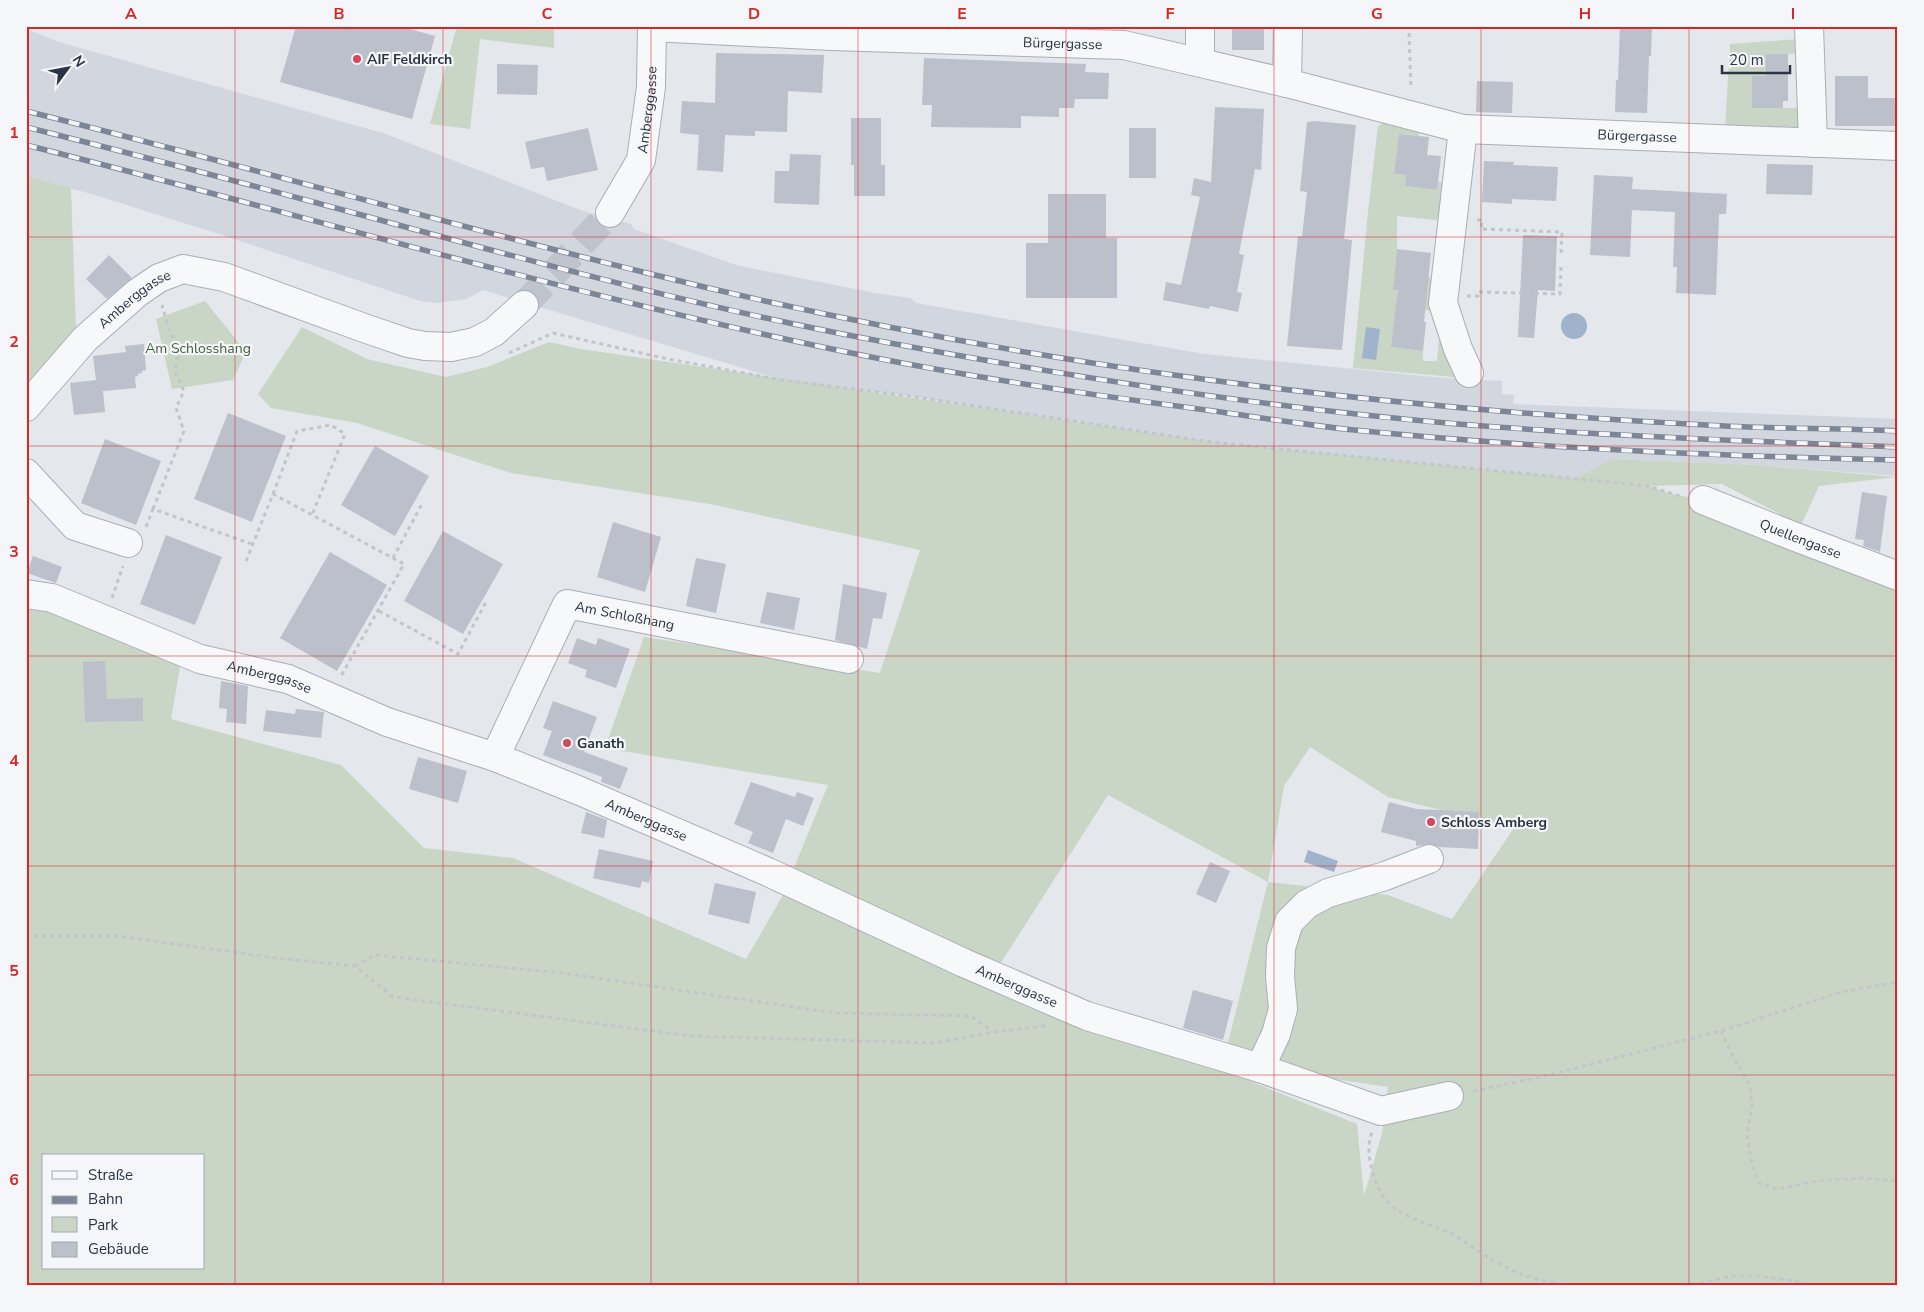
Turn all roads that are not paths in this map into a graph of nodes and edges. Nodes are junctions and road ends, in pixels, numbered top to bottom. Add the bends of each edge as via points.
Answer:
1 (1200, 26) edge
2 (1288, 26) edge
3 (1809, 26) edge
4 (652, 27) edge
5 (1200, 62) junction
6 (1287, 83) junction
7 (1463, 129) junction
8 (1813, 143) junction
9 (1898, 146) edge
10 (610, 213) tunnel mouth
11 (524, 305) tunnel mouth
12 (1468, 373) dead end
13 (26, 407) edge
14 (26, 473) edge
15 (1703, 500) road end
16 (135, 547) road end
17 (1898, 576) edge
18 (26, 594) edge
19 (849, 659) dead end
20 (495, 757) junction
21 (1429, 859) dead end
22 (1260, 1068) junction
23 (1450, 1096) road end

1 - 5 street
2 - 6 street
3 - 8 street
4 - 5 street, Bürgergasse via 831,36 1124,44
4 - 10 street, Amberggasse via 651,87 641,160
5 - 6 street, Bürgergasse
6 - 7 street, Bürgergasse
7 - 8 street, Bürgergasse
7 - 12 street via 1443,303
8 - 9 street, Bürgergasse
11 - 13 street, Amberggasse via 494,332 474,342 452,347 425,346 364,328 224,277 183,269 159,278 137,293 85,339
14 - 16 street via 75,526
15 - 17 street, Quellengasse
18 - 20 street, Amberggasse via 52,598 200,659 288,680 387,722
19 - 20 street, Am Schloßhang via 567,604
20 - 22 street, Amberggasse via 768,872 1087,1016
21 - 22 street via 1328,893 1307,904 1289,922 1281,948 1283,1009 1276,1034
22 - 23 street, Amberggasse via 1381,1111

